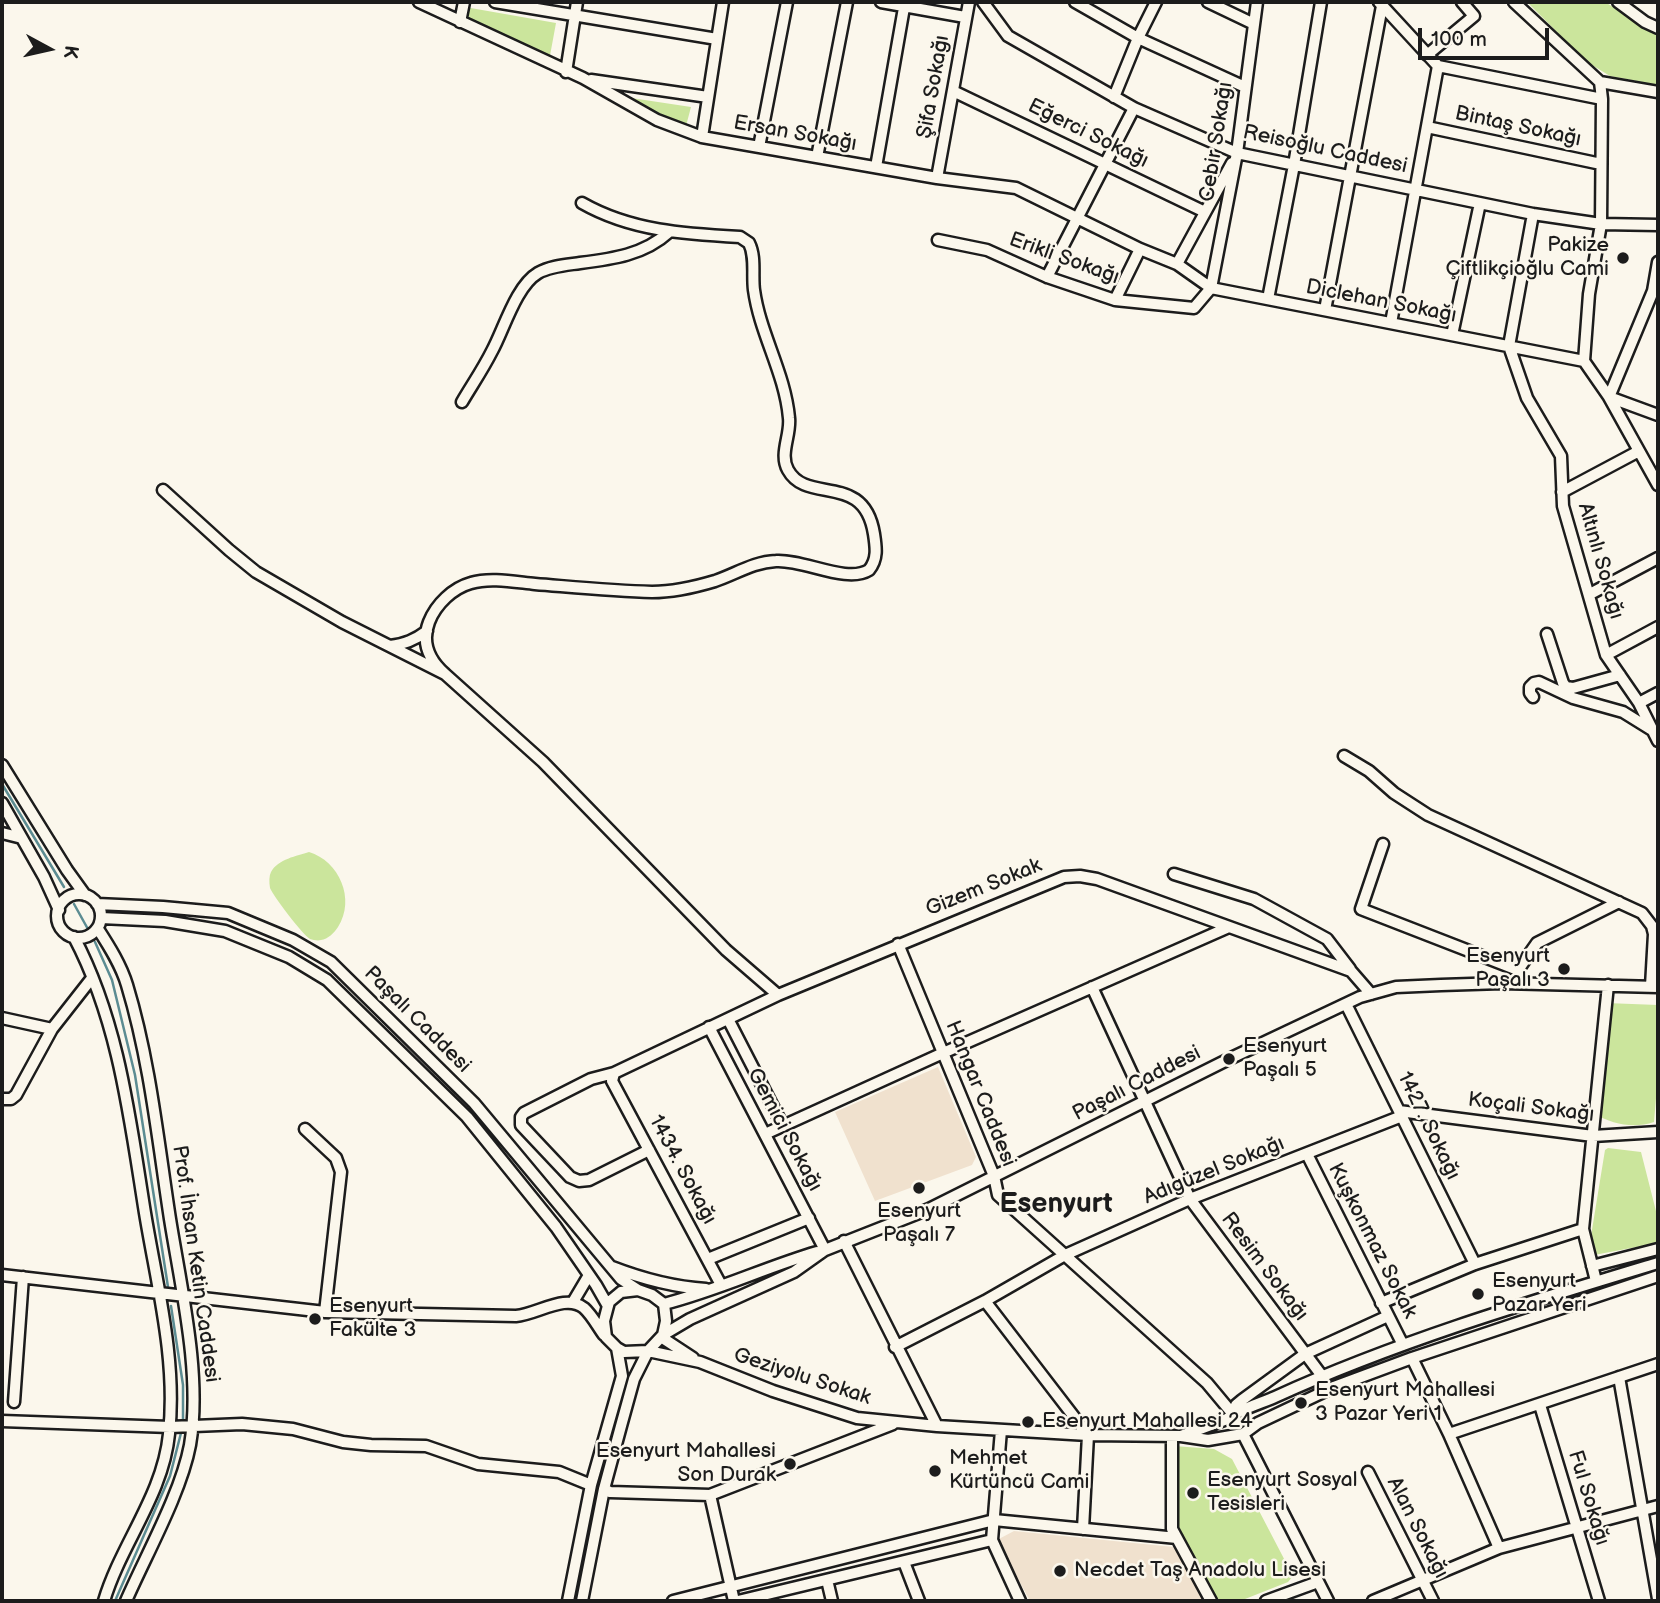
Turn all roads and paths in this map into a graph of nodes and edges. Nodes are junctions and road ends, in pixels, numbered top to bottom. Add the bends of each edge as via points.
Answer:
1 (419, 2) edge
2 (464, 2) edge
3 (495, 2) edge
4 (577, 2) edge
5 (723, 2) edge
6 (787, 2) edge
7 (847, 2) edge
8 (881, 2) edge
9 (969, 2) edge
10 (984, 2) edge
11 (1075, 2) edge
12 (1156, 2) edge
13 (1208, 2) edge
14 (1256, 2) edge
15 (1321, 2) edge
16 (1462, 2) edge
17 (1514, 2) edge
18 (1618, 2) edge
19 (904, 4) edge
20 (1380, 4) edge
21 (575, 16) junction
22 (965, 17) junction
23 (460, 22) junction
24 (1254, 24) junction
25 (1657, 26) edge
26 (1138, 38) junction
27 (717, 39) junction
28 (1427, 55) junction
29 (1438, 66) junction
30 (566, 72) junction
31 (583, 78) junction
32 (1600, 82) junction
33 (1245, 87) junction
34 (953, 91) junction
35 (1658, 92) edge
36 (708, 97) junction
37 (1114, 97) junction
38 (1602, 99) junction
39 (1134, 108) junction
40 (1427, 127) junction
41 (702, 137) junction
42 (759, 147) junction
43 (1237, 153) junction
44 (817, 157) junction
45 (1601, 163) junction
46 (1105, 164) junction
47 (1294, 164) junction
48 (876, 167) junction
49 (1351, 176) junction
50 (937, 178) junction
51 (1416, 189) junction
52 (582, 203) dead end
53 (1480, 203) junction
54 (1205, 212) junction
55 (1533, 214) junction
56 (1077, 219) junction
57 (1601, 224) junction
58 (1658, 225) edge
59 (670, 232) junction
60 (939, 240) dead end
61 (1140, 249) junction
62 (1658, 262) edge
63 (1177, 264) junction
64 (1047, 277) junction
65 (1211, 288) junction
66 (1656, 292) edge
67 (1268, 299) junction
68 (1115, 300) junction
69 (1325, 310) junction
70 (1391, 323) junction
71 (1452, 335) junction
72 (1509, 346) junction
73 (1584, 361) junction
74 (1609, 397) junction
75 (462, 402) dead end
76 (1658, 415) edge
77 (1639, 450) junction
78 (1658, 485) edge
79 (163, 491) dead end
80 (1563, 492) junction
81 (1658, 558) edge
82 (1590, 594) junction
83 (1658, 627) edge
84 (427, 630) junction
85 (1547, 634) dead end
86 (389, 646) junction
87 (1606, 655) junction
88 (444, 674) junction
89 (1620, 675) junction
90 (1658, 693) edge
91 (1533, 697) dead end
92 (1639, 703) junction
93 (1656, 736) edge
94 (1344, 757) dead end
95 (2, 765) edge
96 (2, 803) edge
97 (2, 833) edge
98 (22, 838) junction
99 (1382, 845) dead end
100 (1174, 874) dead end
101 (85, 895) junction
102 (1619, 902) junction
103 (97, 904) junction
104 (59, 910) junction
105 (102, 918) junction
106 (1229, 927) junction
107 (98, 929) junction
108 (74, 937) junction
109 (898, 944) junction
110 (1518, 970) junction
111 (1351, 971) junction
112 (92, 978) junction
113 (1518, 983) junction
114 (1608, 985) junction
115 (1092, 987) junction
116 (1655, 987) edge
117 (1371, 994) junction
118 (778, 995) junction
119 (1346, 1004) junction
120 (2, 1018) edge
121 (727, 1019) junction
122 (709, 1027) junction
123 (52, 1029) junction
124 (943, 1053) junction
125 (614, 1073) junction
126 (2, 1099) edge
127 (1144, 1103) junction
128 (1400, 1114) junction
129 (783, 1126) junction
130 (304, 1129) dead end
131 (1658, 1132) edge
132 (765, 1134) junction
133 (1593, 1136) junction
134 (649, 1150) junction
135 (1307, 1154) junction
136 (994, 1177) junction
137 (1190, 1199) junction
138 (809, 1218) junction
139 (1583, 1229) junction
140 (844, 1241) junction
141 (1658, 1249) edge
142 (825, 1250) junction
143 (1065, 1255) junction
144 (708, 1259) junction
145 (1658, 1263) edge
146 (609, 1265) junction
147 (1475, 1265) junction
148 (1592, 1266) junction
149 (2, 1275) edge
150 (589, 1275) junction
151 (1658, 1276) edge
152 (23, 1277) junction
153 (1596, 1282) junction
154 (721, 1285) junction
155 (710, 1289) junction
156 (638, 1290) junction
157 (160, 1295) junction
158 (182, 1296) junction
159 (985, 1301) junction
160 (573, 1302) junction
161 (1381, 1303) junction
162 (664, 1304) junction
163 (608, 1306) junction
164 (325, 1312) junction
165 (1388, 1316) junction
166 (662, 1336) junction
167 (606, 1337) junction
168 (1403, 1345) junction
169 (895, 1347) junction
170 (617, 1348) junction
171 (648, 1351) junction
172 (1305, 1354) junction
173 (1412, 1358) junction
174 (700, 1362) junction
175 (1658, 1364) edge
176 (1322, 1376) junction
177 (1619, 1377) junction
178 (14, 1402) dead end
179 (1540, 1405) junction
180 (1233, 1414) junction
181 (2, 1421) edge
182 (894, 1423) junction
183 (191, 1426) junction
184 (937, 1426) junction
185 (170, 1427) junction
186 (1001, 1430) junction
187 (1242, 1434) junction
188 (1449, 1434) junction
189 (1088, 1435) junction
190 (1176, 1436) junction
191 (1368, 1472) dead end
192 (591, 1485) junction
193 (607, 1491) junction
194 (710, 1496) junction
195 (1658, 1506) edge
196 (1644, 1509) junction
197 (994, 1520) junction
198 (1577, 1527) junction
199 (1083, 1529) junction
200 (1177, 1538) junction
201 (992, 1540) junction
202 (1499, 1548) junction
203 (1655, 1560) edge
204 (904, 1562) junction
205 (827, 1580) junction
206 (1421, 1580) junction
207 (1318, 1581) junction
208 (731, 1588) junction
209 (1658, 1599) edge
210 (104, 1601) edge
211 (126, 1601) edge
212 (568, 1601) edge
213 (582, 1601) edge
214 (673, 1601) edge
215 (736, 1601) edge
216 (832, 1601) edge
217 (919, 1601) edge
218 (1020, 1601) edge
219 (1211, 1601) edge
220 (1266, 1601) edge
221 (1328, 1601) edge
222 (1373, 1601) edge
223 (1433, 1601) edge
224 (1599, 1601) edge

1 - 23 street, Ersan Sokağı
2 - 23 street
3 - 21 street
4 - 21 street
5 - 27 street
6 - 42 street
7 - 44 street
8 - 19 street
9 - 22 street, Şifa Sokağı
10 - 37 street, Reisoğlu Caddesi via 1008,36
11 - 26 street
12 - 26 street
13 - 24 street
14 - 24 street, Cebir Sokağı
15 - 47 street
16 - 28 street via 1474,16
17 - 32 street
18 - 25 street
19 - 22 street
19 - 48 street
20 - 28 street
20 - 49 street
21 - 27 street
21 - 30 street
22 - 34 street, Şifa Sokağı
23 - 30 street, Ersan Sokağı
24 - 33 street, Cebir Sokağı
26 - 33 street
26 - 37 street
27 - 36 street
28 - 29 street
29 - 38 street
29 - 40 street
30 - 31 street, Ersan Sokağı
31 - 36 street
31 - 41 street, Ersan Sokağı via 657,120
32 - 35 street
32 - 38 street
33 - 43 street, Cebir Sokağı
34 - 46 street, Eğerci Sokağı
34 - 50 street, Şifa Sokağı
36 - 41 street
37 - 39 street, Reisoğlu Caddesi
38 - 45 street
39 - 43 street, Reisoğlu Caddesi
39 - 46 street
40 - 45 street, Bintaş Sokağı
40 - 51 street
41 - 42 street, Ersan Sokağı
42 - 44 street, Ersan Sokağı
43 - 47 street, Reisoğlu Caddesi
43 - 54 street
43 - 65 street, Cebir Sokağı
44 - 48 street, Ersan Sokağı
45 - 57 street
46 - 54 street, Eğerci Sokağı
46 - 56 street
47 - 49 street, Reisoğlu Caddesi
47 - 67 street
48 - 50 street, Ersan Sokağı
49 - 51 street, Reisoğlu Caddesi
49 - 69 street
50 - 56 street, Ersan Sokağı via 1016,188
51 - 53 street, Reisoğlu Caddesi
51 - 70 street
52 - 59 street via 601,214
53 - 55 street, Reisoğlu Caddesi
53 - 71 street
54 - 63 street
55 - 57 street, Reisoğlu Caddesi
55 - 72 street
56 - 61 street, Ersan Sokağı
56 - 64 street
57 - 58 street, Reisoğlu Caddesi
57 - 73 street
59 - 75 street via 643,251 538,273 518,296
59 - 84 street via 740,237 749,243 761,324 786,396 790,422 785,465 794,478 850,496 867,510 875,541 873,564 855,575 776,561 682,589 654,592 473,582 444,601
60 - 64 street, Erikli Sokağı via 987,250
61 - 63 street, Ersan Sokağı
61 - 68 street
62 - 66 street
63 - 65 street, Diclehan Sokağı
64 - 68 street, Erikli Sokağı
65 - 67 street, Diclehan Sokağı
65 - 68 street, Erikli Sokağı via 1194,308
66 - 74 street
67 - 69 street, Diclehan Sokağı
69 - 70 street, Diclehan Sokağı
70 - 71 street, Diclehan Sokağı
71 - 72 street, Diclehan Sokağı
72 - 73 street, Diclehan Sokağı
72 - 80 street, Altınlı Sokağı via 1527,398 1561,456
73 - 74 street
74 - 76 street
74 - 77 street
77 - 78 street
77 - 80 street
79 - 86 street via 256,572
80 - 82 street, Altınlı Sokağı via 1563,506
81 - 82 street
82 - 87 street, Altınlı Sokağı
83 - 87 street
84 - 86 street via 403,645
84 - 88 street via 428,651
85 - 89 street via 1566,687
86 - 88 street
87 - 89 street, Altınlı Sokağı
88 - 118 street via 543,762 726,950
89 - 92 street, Altınlı Sokağı
90 - 92 street
91 - 93 street via 1530,687 1539,682 1573,698 1623,712
92 - 93 street, Altınlı Sokağı
94 - 102 street via 1428,815
95 - 101 street
96 - 98 street
97 - 98 street
98 - 104 street
99 - 110 street via 1361,909
100 - 111 street via 1254,899 1327,939
101 - 103 street
101 - 104 street via 67,897
102 - 110 street via 1537,943
102 - 116 street via 1642,913 1652,926
103 - 105 street
103 - 146 street, Paşalı Caddesi via 228,913 293,940 331,962 474,1103
104 - 108 street via 61,926
105 - 107 street
105 - 150 street, Paşalı Caddesi via 165,921 225,931 289,957 327,980 467,1117
106 - 109 street, Gizem Sokak via 1080,876 1063,877
106 - 111 street, Gizem Sokak
106 - 115 street
107 - 108 street
107 - 158 street, Prof. İhsan Ketin Caddesi via 127,982 145,1055
108 - 112 street, Prof. İhsan Ketin Caddesi
109 - 118 street, Gizem Sokak
109 - 124 street, Hangar Caddesi
110 - 113 street
111 - 117 street, Gizem Sokak
112 - 123 street
112 - 157 street, Prof. İhsan Ketin Caddesi via 128,1101
113 - 114 street, Paşalı Caddesi
113 - 117 street, Paşalı Caddesi via 1396,987
114 - 116 street, Paşalı Caddesi
114 - 133 street
115 - 124 street
115 - 127 street, Resim Sokağı
117 - 119 street, Paşalı Caddesi
118 - 121 street, Gizem Sokak
119 - 127 street, Paşalı Caddesi
119 - 128 street, 1427. Sokağı
120 - 123 street
121 - 122 street, Gizem Sokak
121 - 129 street
122 - 125 street, Gizem Sokak
122 - 132 street, Gemici Sokağı
123 - 126 street via 16,1095
124 - 129 street
124 - 136 street, Hangar Caddesi
125 - 134 street, 1434. Sokağı via 612,1082
125 - 134 street, Gizem Sokak via 591,1079 524,1113 522,1125 579,1181
127 - 136 street, Paşalı Caddesi
127 - 137 street, Resim Sokağı
128 - 133 street, Koçali Sokağı
128 - 135 street, Adıgüzel Sokağı
128 - 147 street, 1427. Sokağı
129 - 132 street
130 - 164 street via 336,1158 341,1172
131 - 133 street, Koçali Sokağı
132 - 138 street, Gemici Sokağı
133 - 139 street
134 - 144 street, 1434. Sokağı
135 - 137 street, Adıgüzel Sokağı
135 - 161 street, Kuşkonmaz Sokak
136 - 140 street, Paşalı Caddesi via 929,1209
136 - 143 street, Hangar Caddesi via 998,1195
137 - 143 street, Adıgüzel Sokağı
137 - 172 street, Resim Sokağı
138 - 142 street, Gemici Sokağı
138 - 144 street
139 - 147 street
139 - 148 street
140 - 142 street, Paşalı Caddesi
140 - 169 street
141 - 148 street
142 - 154 street
142 - 166 street, Paşalı Caddesi via 794,1272
143 - 159 street, Adıgüzel Sokağı
143 - 180 street, Hangar Caddesi via 1207,1383
144 - 154 street, 1434. Sokağı
145 - 153 street
146 - 155 street via 646,1280
146 - 156 street, Paşalı Caddesi
147 - 161 street
148 - 153 street
149 - 152 street
150 - 160 street
150 - 163 street, Paşalı Caddesi
151 - 173 street
152 - 157 street
152 - 178 street
153 - 168 street
154 - 155 street
155 - 162 street
156 - 162 street
156 - 163 street via 621,1292
157 - 158 street
157 - 185 street, Prof. İhsan Ketin Caddesi via 172,1380
158 - 164 street
158 - 183 street, Prof. İhsan Ketin Caddesi via 194,1396
159 - 169 street, Adıgüzel Sokağı
159 - 189 street
160 - 164 street via 516,1316
160 - 167 street via 585,1309
161 - 165 street, Kuşkonmaz Sokak
162 - 166 street
163 - 167 street
165 - 168 street, Kuşkonmaz Sokak
165 - 172 street
166 - 171 street
166 - 174 street
167 - 170 street
168 - 176 street
169 - 184 street
170 - 171 street
170 - 192 street via 622,1376
171 - 174 street
171 - 193 street via 634,1379
172 - 176 street, Resim Sokağı
172 - 180 street via 1242,1400
173 - 187 street via 1334,1387
173 - 188 street
174 - 182 street, Geziyolu Sokak via 845,1414
175 - 177 street
176 - 180 street
177 - 179 street
177 - 196 street
179 - 188 street
179 - 198 street, Ful Sokağı
180 - 187 street via 1227,1429
180 - 187 street via 1248,1418
180 - 190 street
181 - 185 street
182 - 184 street, Geziyolu Sokak
182 - 194 street
183 - 185 street
183 - 192 street via 242,1424 293,1429 343,1442 426,1446 478,1464 559,1472
183 - 211 street, Prof. İhsan Ketin Caddesi via 173,1496
184 - 186 street, Geziyolu Sokak
185 - 210 street, Prof. İhsan Ketin Caddesi via 156,1487
186 - 189 street, Geziyolu Sokak
186 - 197 street
187 - 190 street, Geziyolu Sokak via 1208,1440
187 - 207 street
188 - 202 street
189 - 190 street, Geziyolu Sokak
189 - 199 street
190 - 200 street via 1172,1529
191 - 206 street, Alan Sokağı
192 - 212 street
193 - 194 street
193 - 213 street
194 - 208 street
195 - 196 street
196 - 198 street
196 - 203 street
197 - 199 street
197 - 201 street
197 - 208 street
198 - 202 street
198 - 224 street, Ful Sokağı
199 - 200 street
200 - 219 street
201 - 204 street
201 - 218 street
202 - 206 street
203 - 209 street
204 - 205 street
204 - 217 street
205 - 215 street
205 - 216 street
206 - 222 street
206 - 223 street, Alan Sokağı
207 - 220 street
207 - 221 street
208 - 214 street
208 - 215 street

